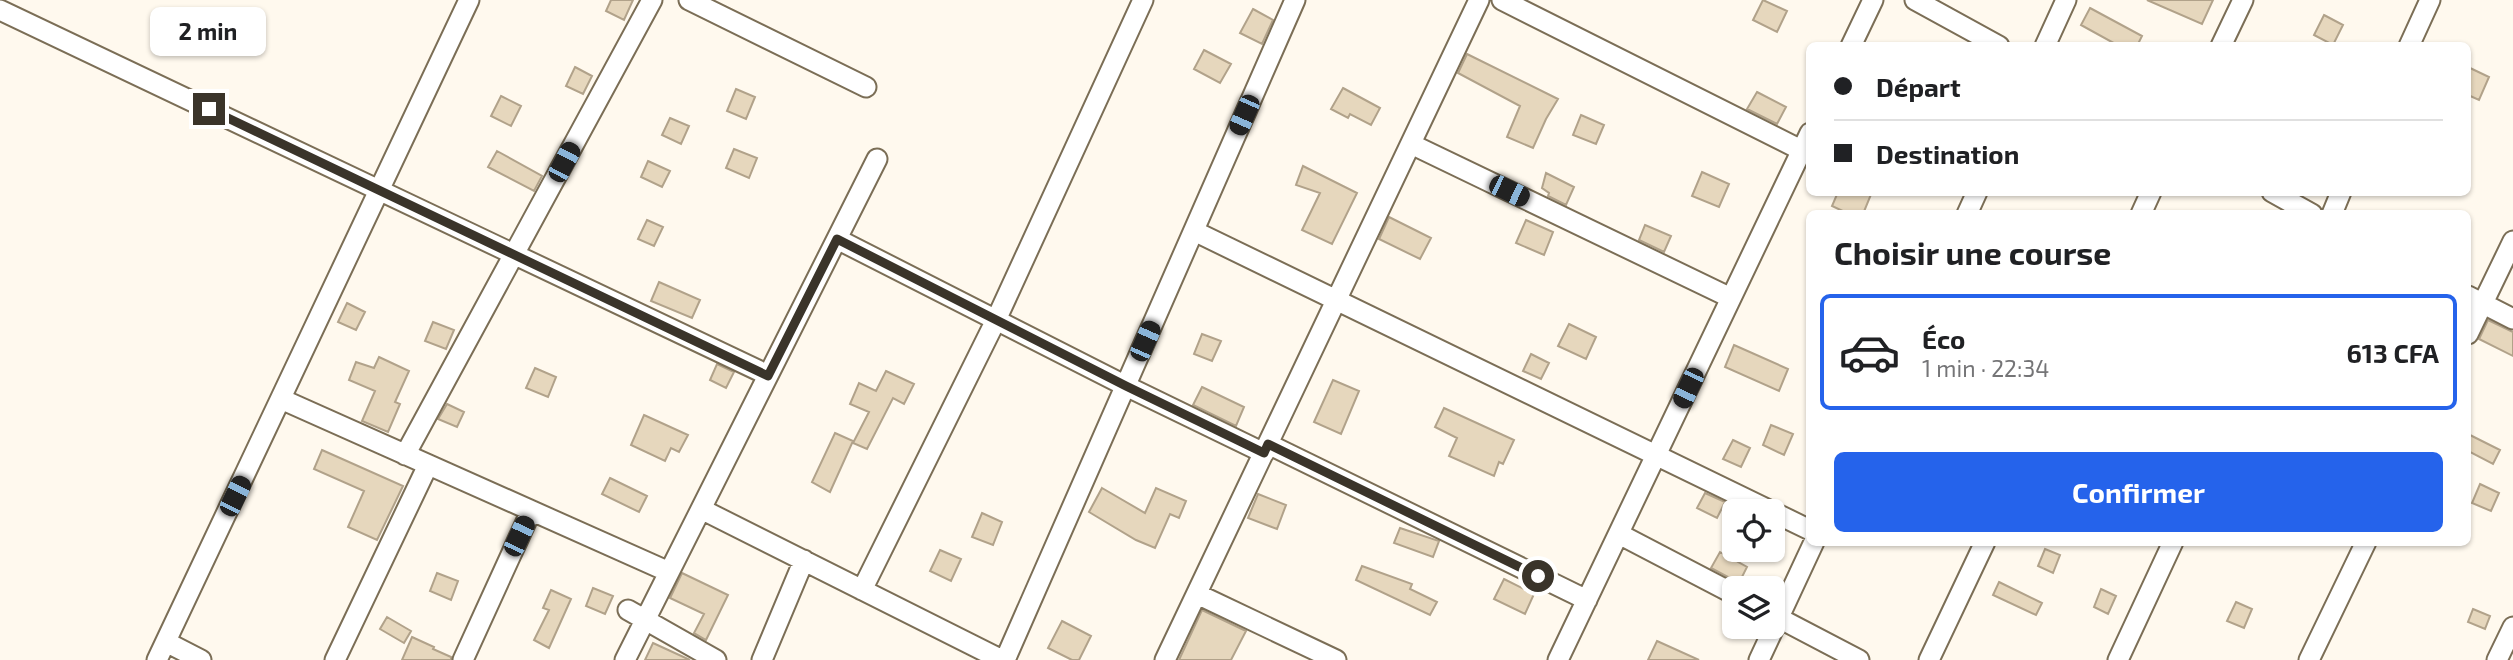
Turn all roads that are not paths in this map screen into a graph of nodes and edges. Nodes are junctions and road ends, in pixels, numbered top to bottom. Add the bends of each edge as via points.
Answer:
1 (469, 0) edge
2 (652, 0) edge
3 (689, 0) edge
4 (1143, 0) edge
5 (1295, 0) edge
6 (1479, 0) edge
7 (1502, 0) edge
8 (1873, 0) edge
9 (1915, 0) edge
10 (2066, 0) edge
11 (2243, 0) edge
12 (2430, 0) edge
13 (723, 7) edge
14 (12, 9) edge
15 (1853, 42) edge
16 (1992, 42) edge
17 (2047, 42) edge
18 (2223, 42) edge
19 (2411, 42) edge
20 (866, 87) dead end
21 (1805, 141) edge
22 (1410, 144) junction
23 (877, 159) dead end
24 (379, 190) junction
25 (2279, 196) edge
26 (2305, 210) edge
27 (1194, 231) junction
28 (837, 239) junction
29 (2513, 241) edge
30 (514, 254) junction
31 (1731, 298) junction
32 (1336, 300) junction
33 (2475, 300) edge
34 (2471, 319) edge
35 (2513, 319) edge
36 (996, 320) junction
37 (768, 376) junction
38 (1126, 386) junction
39 (281, 400) junction
40 (1266, 448) junction
41 (405, 455) junction
42 (1656, 455) junction
43 (428, 465) junction
44 (1747, 499) edge
45 (701, 509) junction
46 (531, 511) junction
47 (1785, 518) edge
48 (1806, 528) edge
49 (1619, 534) junction
50 (1812, 546) edge
51 (1983, 546) edge
52 (2171, 546) edge
53 (2364, 546) edge
54 (804, 561) junction
55 (669, 572) junction
56 (1722, 588) edge
57 (862, 590) junction
58 (1197, 594) junction
59 (1785, 598) edge
60 (1587, 600) junction
61 (637, 615) junction
62 (1785, 621) edge
63 (2513, 627) edge
64 (1767, 639) edge
65 (166, 642) junction
66 (157, 660) edge
67 (201, 660) edge
68 (335, 660) edge
69 (463, 660) edge
70 (625, 660) edge
71 (716, 660) edge
72 (762, 660) edge
73 (1003, 660) edge
74 (1165, 660) edge
75 (1336, 660) edge
76 (1558, 660) edge
77 (1759, 660) edge
78 (1859, 660) edge
79 (1929, 660) edge
80 (2118, 660) edge
81 (2309, 660) edge
82 (2497, 660) edge

1 - 24 street
2 - 30 street
3 - 13 street
4 - 36 street
5 - 27 street
6 - 22 street
7 - 21 street
8 - 15 street
9 - 16 street
10 - 17 street
11 - 18 street
12 - 19 street
13 - 20 street
14 - 24 street
21 - 31 street
22 - 31 street
22 - 32 street
23 - 28 street
24 - 30 street
24 - 39 street
25 - 26 street
27 - 32 street
27 - 38 street
28 - 36 street
28 - 37 street
29 - 33 street
30 - 37 street
30 - 41 street
31 - 42 street
32 - 40 street
32 - 42 street
33 - 34 street
33 - 35 street
36 - 38 street
36 - 57 street
37 - 45 street
38 - 40 street
38 - 73 street
39 - 41 street
39 - 65 street
40 - 58 street
40 - 60 street
41 - 43 street
42 - 44 street
42 - 49 street
43 - 46 street
43 - 68 street
45 - 54 street
45 - 55 street
46 - 55 street
46 - 69 street
47 - 48 street
49 - 56 street
49 - 60 street
50 - 59 street
51 - 79 street
52 - 80 street
53 - 81 street
54 - 57 street
54 - 72 street
55 - 61 street
57 - 73 street
58 - 74 street
58 - 75 street
60 - 76 street
61 - 70 street
61 - 71 street
62 - 78 street
63 - 82 street
64 - 77 street
65 - 66 street
65 - 67 street

